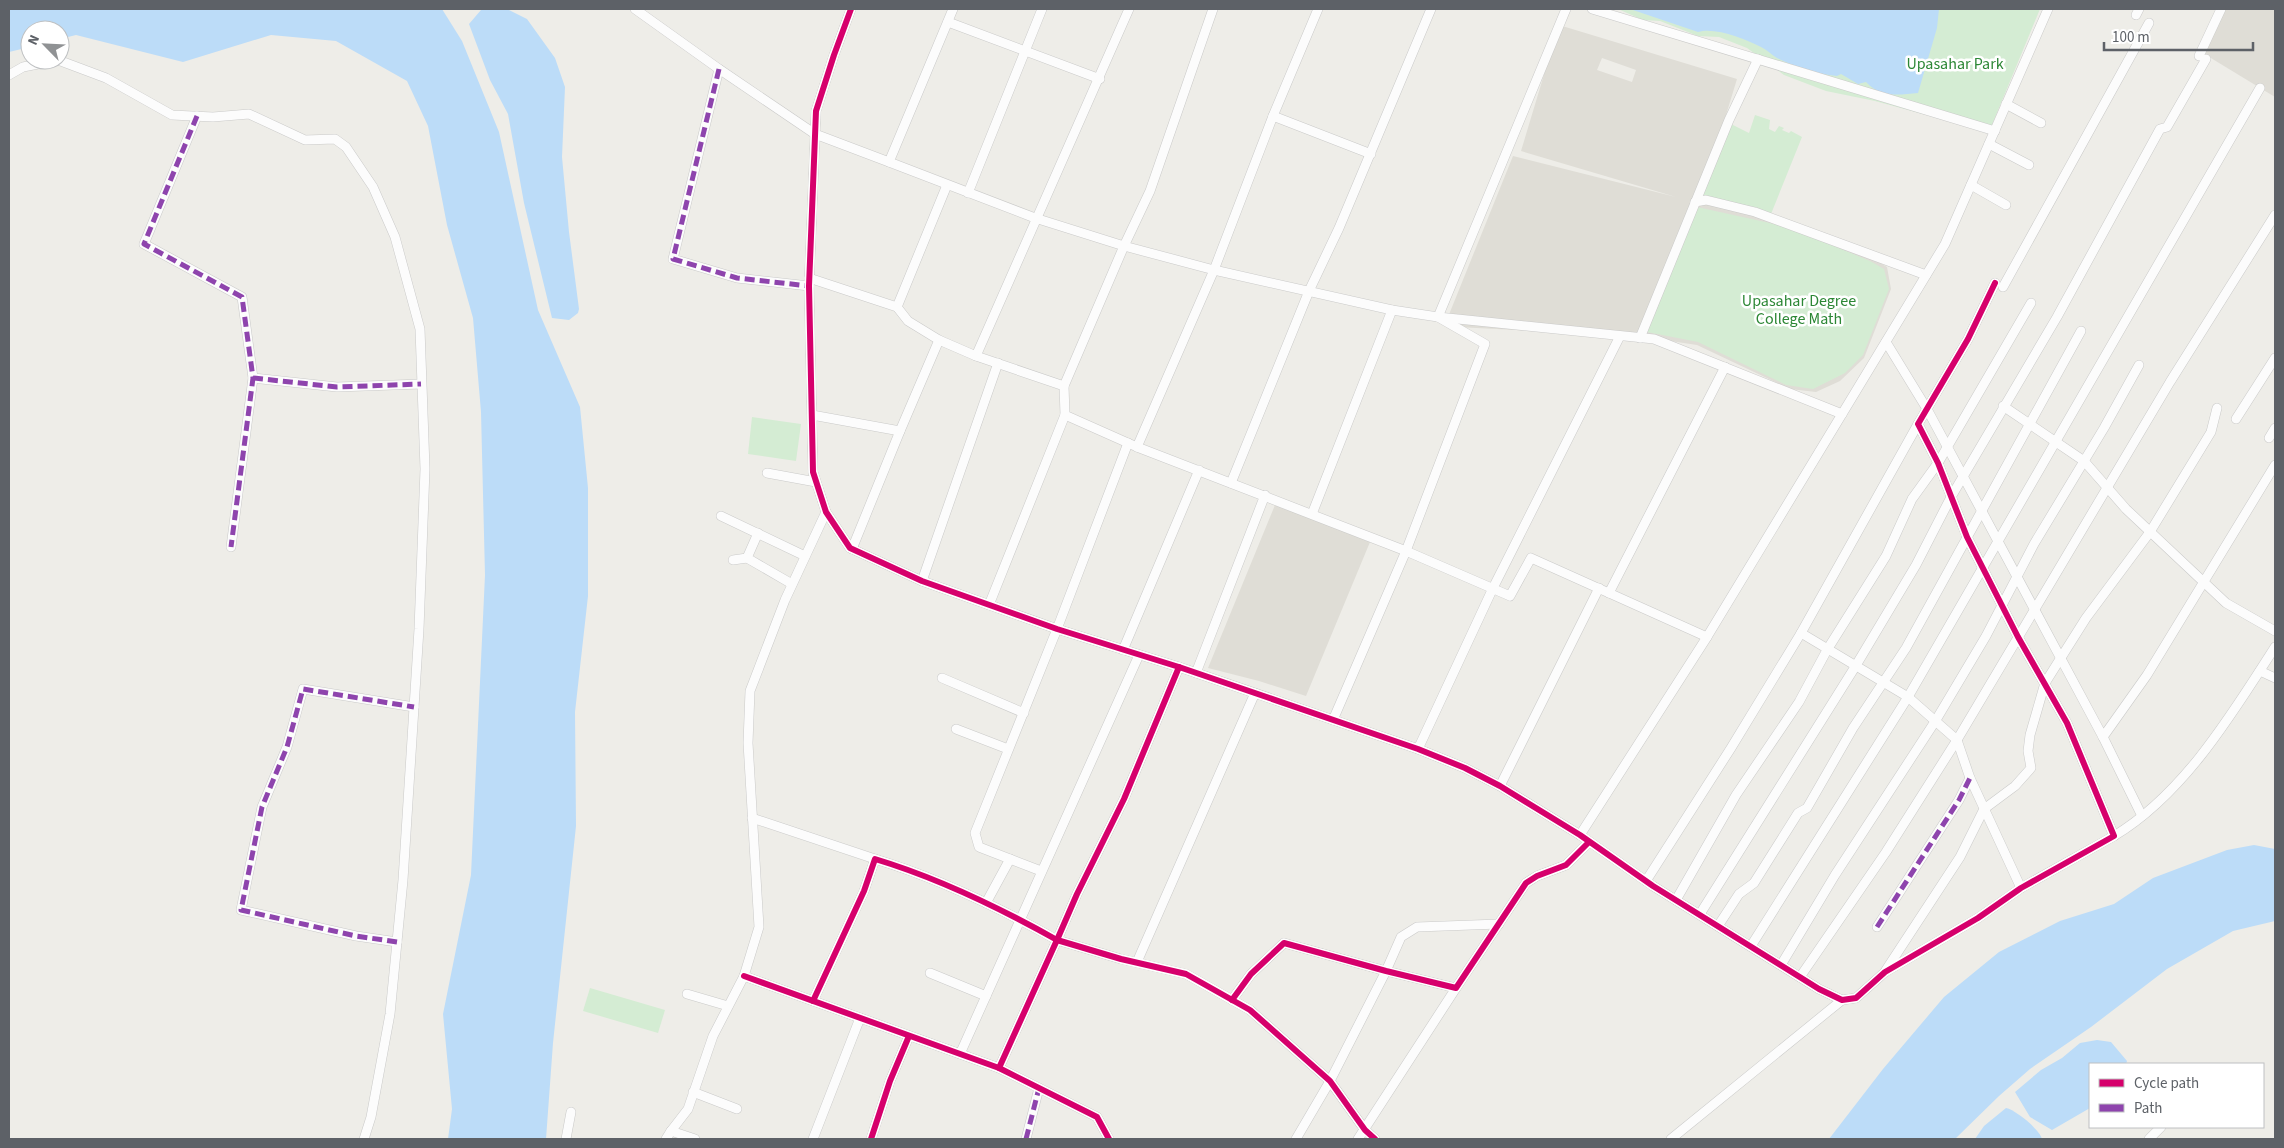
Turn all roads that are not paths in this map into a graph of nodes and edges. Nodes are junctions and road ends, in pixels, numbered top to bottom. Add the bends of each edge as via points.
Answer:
1 (635, 9) edge
2 (852, 9) edge
3 (953, 9) edge
4 (1042, 9) edge
5 (1129, 9) edge
6 (1213, 9) edge
7 (1318, 9) edge
8 (1431, 9) edge
9 (1566, 9) edge
10 (1592, 9) edge
11 (2048, 9) edge
12 (2221, 9) edge
13 (948, 22) junction
14 (2149, 23) dead end
15 (1025, 51) junction
16 (1758, 59) junction
17 (719, 70) junction
18 (9, 75) edge
19 (1100, 79) junction
20 (2260, 88) dead end
21 (2006, 104) junction
22 (197, 116) junction
23 (1273, 116) junction
24 (2041, 123) dead end
25 (1995, 131) junction
26 (815, 134) junction
27 (1990, 144) junction
28 (1371, 154) junction
29 (889, 162) junction
30 (2029, 165) dead end
31 (946, 185) junction
32 (1971, 185) junction
33 (968, 194) junction
34 (1695, 202) junction
35 (2006, 205) dead end
36 (2275, 215) edge
37 (1036, 218) junction
38 (1124, 246) junction
39 (1214, 270) junction
40 (1926, 275) junction
41 (809, 282) junction
42 (1309, 291) junction
43 (2031, 303) dead end
44 (896, 307) junction
45 (1392, 310) junction
46 (1438, 318) junction
47 (2081, 331) dead end
48 (1620, 336) junction
49 (1640, 338) junction
50 (939, 340) junction
51 (1886, 342) junction
52 (976, 356) junction
53 (2275, 358) edge
54 (998, 363) junction
55 (2140, 364) dead end
56 (1725, 367) junction
57 (253, 378) junction
58 (421, 384) junction
59 (1064, 386) junction
60 (2003, 406) junction
61 (2217, 408) dead end
62 (1926, 409) junction
63 (1842, 414) junction
64 (812, 415) junction
65 (1065, 415) junction
66 (2236, 419) dead end
67 (1918, 424) junction
68 (2029, 426) junction
69 (2275, 428) edge
70 (900, 431) junction
71 (2269, 438) dead end
72 (2055, 441) junction
73 (1128, 443) junction
74 (1138, 447) junction
75 (1947, 447) junction
76 (2084, 461) junction
77 (1938, 463) junction
78 (2275, 465) edge
79 (1199, 470) junction
80 (766, 474) dead end
81 (1962, 477) junction
82 (816, 482) junction
83 (1231, 482) junction
84 (2108, 486) junction
85 (1265, 495) junction
86 (1951, 497) junction
87 (826, 512) junction
88 (1981, 512) junction
89 (1312, 514) junction
90 (721, 516) dead end
91 (2150, 532) junction
92 (758, 533) junction
93 (1967, 537) junction
94 (1998, 542) junction
95 (231, 547) dead end
96 (852, 549) junction
97 (1406, 551) junction
98 (805, 556) junction
99 (747, 558) junction
100 (733, 560) dead end
101 (1982, 568) junction
102 (2018, 575) junction
103 (922, 581) junction
104 (2204, 582) junction
105 (792, 584) junction
106 (1493, 588) junction
107 (1599, 588) junction
108 (1609, 593) junction
109 (989, 605) junction
110 (2002, 606) junction
111 (2035, 608) junction
112 (1057, 629) junction
113 (2275, 631) edge
114 (1800, 633) junction
115 (1707, 637) junction
116 (2018, 637) junction
117 (2275, 647) edge
118 (1123, 650) junction
119 (1827, 650) junction
120 (1139, 655) junction
121 (2062, 659) junction
122 (1179, 667) junction
123 (1855, 667) junction
124 (2260, 671) junction
125 (1196, 673) junction
126 (942, 678) dead end
127 (2275, 678) edge
128 (2045, 683) junction
129 (1882, 684) junction
130 (1254, 693) junction
131 (1908, 697) junction
132 (414, 707) junction
133 (1024, 713) junction
134 (1333, 720) junction
135 (1936, 720) junction
136 (956, 729) dead end
137 (2103, 738) junction
138 (1957, 740) junction
139 (1008, 749) junction
140 (1418, 749) junction
141 (1970, 778) junction
142 (1500, 786) junction
143 (1984, 809) junction
144 (2142, 816) junction
145 (752, 818) junction
146 (1580, 835) junction
147 (2114, 836) junction
148 (1589, 842) junction
149 (875, 859) junction
150 (1010, 859) junction
151 (1042, 871) junction
152 (1646, 881) junction
153 (2021, 888) junction
154 (1676, 900) junction
155 (986, 903) junction
156 (1700, 914) junction
157 (1020, 919) junction
158 (1499, 924) junction
159 (1718, 926) junction
160 (1877, 927) dead end
161 (1057, 940) junction
162 (397, 942) junction
163 (1751, 946) junction
164 (1137, 962) junction
165 (1781, 965) junction
166 (1386, 971) junction
167 (1886, 972) junction
168 (930, 974) dead end
169 (744, 976) junction
170 (1800, 977) junction
171 (1456, 988) junction
172 (687, 994) dead end
173 (986, 996) junction
174 (1232, 1000) junction
175 (1842, 1000) junction
176 (813, 1001) junction
177 (728, 1006) junction
178 (860, 1018) junction
179 (909, 1036) junction
180 (960, 1054) junction
181 (999, 1068) junction
182 (1330, 1081) junction
183 (1039, 1088) junction
184 (693, 1092) junction
185 (737, 1109) dead end
186 (571, 1112) dead end
187 (2160, 1128) edge
188 (1365, 1130) junction
189 (668, 1135) edge
190 (364, 1139) edge
191 (566, 1139) edge
192 (695, 1139) edge
193 (813, 1139) edge
194 (871, 1139) edge
195 (1026, 1139) edge
196 (1109, 1139) edge
197 (1296, 1139) edge
198 (1358, 1139) edge
199 (1375, 1139) edge
200 (1671, 1139) edge
201 (2149, 1139) edge

1 - 17 street
2 - 26 street via 816,111
3 - 13 street
4 - 15 street
5 - 19 street
6 - 38 street via 1150,191
7 - 23 street
8 - 28 street
9 - 46 street
10 - 16 street
11 - 21 street
12 - 60 street via 2202,57 2167,127 2160,129 2056,318
13 - 15 street
13 - 29 street
14 - 62 street
15 - 19 street
15 - 33 street
16 - 25 street
16 - 34 street
17 - 26 street
17 - 41 street via 673,259 737,278
18 - 22 street via 23,67 58,60 106,78 172,115
19 - 37 street
20 - 72 street
21 - 24 street
21 - 25 street
22 - 57 street via 144,244 242,297
22 - 58 street via 249,114 305,140 335,139 346,147 373,187 395,237 420,329
23 - 28 street
23 - 39 street
25 - 27 street
26 - 29 street
26 - 41 street
27 - 30 street
27 - 32 street
28 - 42 street
29 - 31 street
31 - 33 street
31 - 44 street
32 - 35 street
32 - 40 street via 1945,244
33 - 37 street
34 - 40 street via 1706,200 1755,212
34 - 49 street
36 - 84 street
37 - 38 street
37 - 52 street
38 - 39 street
38 - 59 street
39 - 42 street
39 - 74 street
40 - 51 street
41 - 44 street
41 - 64 street
42 - 45 street
42 - 83 street
43 - 75 street
44 - 50 street via 908,321
45 - 46 street
45 - 89 street
46 - 48 street
46 - 97 street via 1485,344
47 - 68 street
48 - 49 street
48 - 106 street
49 - 56 street via 1654,339
50 - 52 street
50 - 70 street
51 - 62 street
51 - 63 street
52 - 54 street
53 - 66 street
54 - 59 street
54 - 103 street
55 - 76 street
56 - 63 street
56 - 108 street
57 - 58 street via 336,387
57 - 95 street
58 - 132 street via 425,469
59 - 65 street
60 - 68 street
60 - 81 street
61 - 91 street via 2211,432
62 - 67 street
62 - 75 street
63 - 115 street
64 - 70 street
64 - 82 street
65 - 73 street
65 - 109 street
67 - 77 street
67 - 114 street
68 - 72 street
68 - 88 street
69 - 71 street
70 - 96 street
72 - 76 street
72 - 94 street
73 - 74 street
73 - 112 street
74 - 79 street
75 - 77 street
75 - 81 street
76 - 84 street
76 - 102 street
77 - 86 street
77 - 119 street via 1912,499 1886,556
78 - 104 street
79 - 83 street
79 - 118 street
80 - 82 street
81 - 86 street
81 - 88 street
82 - 87 street
83 - 85 street
84 - 91 street
84 - 111 street
85 - 89 street
85 - 125 street
86 - 93 street
86 - 123 street via 1916,565
87 - 96 street
87 - 98 street
88 - 93 street
88 - 94 street
89 - 97 street
90 - 92 street
91 - 104 street
91 - 121 street via 2086,618
92 - 98 street
92 - 99 street
93 - 101 street
93 - 129 street via 1906,648
94 - 101 street
94 - 102 street
96 - 103 street
97 - 106 street
97 - 134 street
98 - 105 street
99 - 100 street
99 - 105 street
101 - 110 street
101 - 131 street
102 - 110 street
102 - 111 street
103 - 109 street
104 - 113 street via 2226,603
104 - 137 street via 2147,675
105 - 145 street via 750,691 748,744
106 - 107 street via 1510,596 1531,558
106 - 140 street
107 - 108 street
107 - 142 street
108 - 115 street
109 - 112 street
110 - 116 street
110 - 135 street
111 - 116 street
111 - 121 street
112 - 118 street
112 - 133 street
114 - 119 street
114 - 152 street
115 - 146 street
116 - 128 street
116 - 138 street
117 - 124 street
118 - 120 street
119 - 123 street
119 - 154 street via 1799,702 1736,796
120 - 122 street
120 - 151 street
121 - 128 street
121 - 137 street
122 - 125 street
122 - 161 street via 1124,799
123 - 129 street
123 - 156 street
124 - 127 street
124 - 144 street via 2195,763
125 - 130 street
126 - 133 street
128 - 143 street via 2030,735 2031,768 2015,786
128 - 147 street via 2066,723
129 - 131 street
129 - 159 street via 1806,808 1798,812 1754,883 1740,894
130 - 134 street
130 - 164 street
131 - 135 street
131 - 163 street
132 - 162 street
132 - 162 street via 303,689 287,747 262,807 241,910
133 - 139 street
134 - 140 street
135 - 138 street
135 - 165 street
136 - 139 street
137 - 144 street
138 - 141 street
138 - 170 street via 1886,852
139 - 150 street via 975,833 979,847
140 - 142 street
141 - 143 street
141 - 160 street
142 - 146 street
143 - 153 street
143 - 167 street via 1960,856
144 - 147 street
145 - 149 street
145 - 169 street via 758,927
146 - 148 street
147 - 153 street
148 - 152 street
148 - 158 street via 1566,866 1526,883
149 - 155 street
149 - 176 street via 864,891
150 - 151 street
150 - 155 street
151 - 157 street
152 - 154 street
153 - 167 street via 1978,918
154 - 156 street
155 - 157 street
156 - 159 street
157 - 161 street
157 - 173 street
158 - 166 street via 1417,927 1401,937
158 - 171 street
159 - 163 street
161 - 164 street
161 - 181 street
162 - 190 street via 390,1014
163 - 165 street
164 - 174 street via 1186,974
165 - 170 street
166 - 171 street
166 - 174 street via 1284,943 1252,974
166 - 182 street
167 - 175 street via 1856,998
168 - 173 street
169 - 176 street
169 - 177 street
170 - 175 street
171 - 188 street
172 - 177 street
173 - 180 street
174 - 182 street via 1250,1010
175 - 200 street
176 - 178 street
177 - 184 street via 713,1036
178 - 179 street
178 - 193 street
179 - 180 street
179 - 194 street
180 - 181 street
181 - 183 street
182 - 188 street
182 - 197 street
183 - 195 street
183 - 196 street via 1097,1117
184 - 185 street
184 - 189 street via 688,1109
186 - 191 street
187 - 201 street
188 - 198 street
188 - 199 street
189 - 192 street

